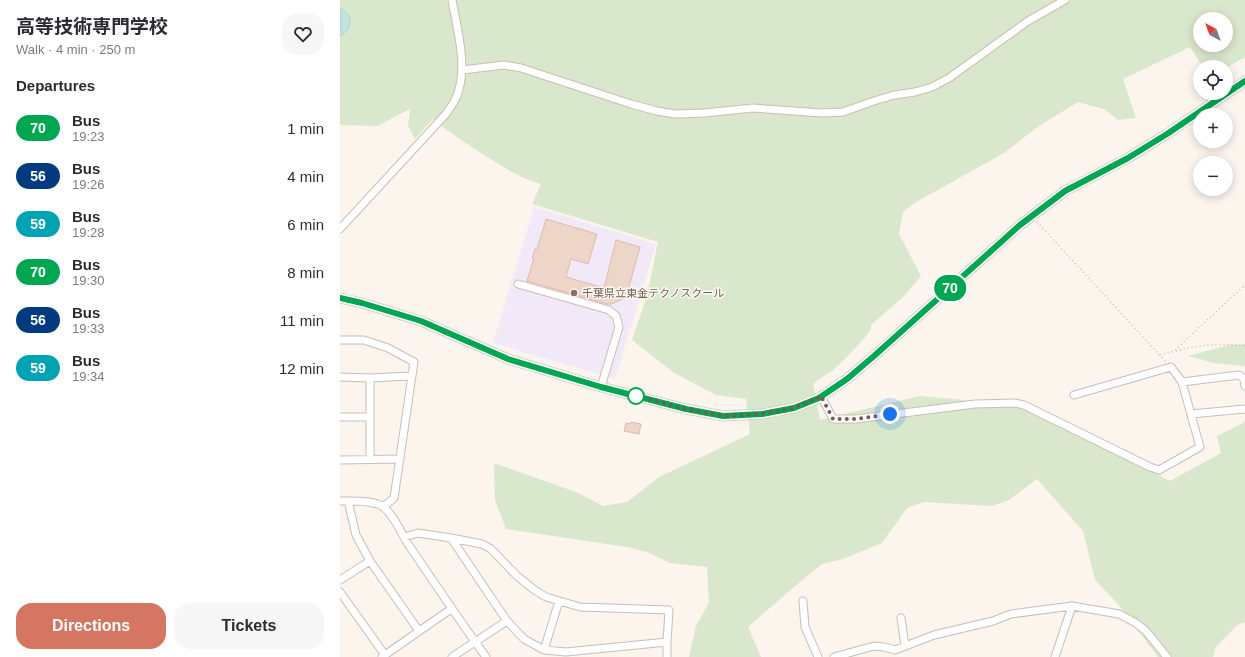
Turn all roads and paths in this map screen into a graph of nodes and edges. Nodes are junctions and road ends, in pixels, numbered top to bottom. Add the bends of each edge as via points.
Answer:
1 (452, 0) edge
2 (1065, 0) edge
3 (462, 70) junction
4 (1245, 81) edge
5 (1032, 216) junction
6 (340, 229) edge
7 (518, 284) dead end
8 (1245, 285) edge
9 (340, 298) edge
10 (340, 340) edge
11 (1245, 346) edge
12 (1174, 351) junction
13 (1160, 355) junction
14 (1170, 367) junction
15 (411, 376) junction
16 (340, 378) edge
17 (370, 378) junction
18 (1182, 382) junction
19 (1245, 386) edge
20 (601, 387) junction
21 (1074, 395) dead end
22 (821, 396) junction
23 (1245, 409) edge
24 (1191, 414) junction
25 (340, 417) edge
26 (370, 417) junction
27 (400, 459) junction
28 (340, 460) edge
29 (370, 460) junction
30 (344, 501) edge
31 (383, 507) junction
32 (404, 537) junction
33 (451, 538) junction
34 (370, 561) junction
35 (340, 580) edge
36 (340, 592) edge
37 (560, 601) junction
38 (803, 601) dead end
39 (1072, 606) junction
40 (451, 609) junction
41 (901, 618) dead end
42 (506, 620) junction
43 (419, 631) junction
44 (475, 641) junction
45 (667, 642) junction
46 (904, 646) junction
47 (544, 650) junction
48 (583, 654) edge
49 (854, 655) edge
50 (384, 656) edge
51 (452, 657) edge
52 (486, 657) edge
53 (667, 657) edge
54 (818, 657) edge
55 (834, 657) edge
56 (1055, 657) edge
57 (1167, 657) edge

1 - 3 street
2 - 3 street via 1028,21 949,78 932,87 894,95 843,112 753,108 675,114 631,104 521,68 504,65
3 - 6 street via 456,98 446,114
4 - 5 main road via 1128,158 1065,191
5 - 13 path
5 - 22 main road via 874,356 847,379
7 - 20 street via 610,310 616,316 619,327
8 - 12 path
9 - 20 main road via 421,321 508,359
10 - 15 street via 364,340 388,348 414,362
11 - 12 path via 1209,344
12 - 13 path
13 - 14 path
14 - 18 street
14 - 21 street
15 - 17 street
15 - 27 street
16 - 17 street
17 - 26 street
18 - 19 street via 1239,375 1244,379
18 - 24 street
20 - 22 main road via 723,416 762,414 794,408
22 - 24 street via 833,419 856,419 975,404 1015,402 1159,470 1200,447
23 - 24 street
25 - 26 street
26 - 29 street
27 - 29 street
27 - 31 street via 394,498
28 - 29 street
30 - 31 street via 375,503
30 - 34 street via 356,535
31 - 32 street
32 - 33 street via 418,533
32 - 40 street
33 - 37 street via 491,548 516,575 534,589
33 - 42 street
34 - 35 street
34 - 43 street
36 - 50 street
37 - 45 street via 580,607 669,610
37 - 47 street
38 - 54 street via 805,627
39 - 46 street via 1011,614
39 - 56 street
39 - 57 street via 1119,614 1136,623
40 - 43 street
40 - 44 street
41 - 46 street
42 - 44 street
42 - 47 street via 524,639
43 - 50 street
44 - 51 street
44 - 52 street
45 - 48 street
45 - 53 street
46 - 49 street via 895,650 874,646
47 - 48 street
49 - 55 street

